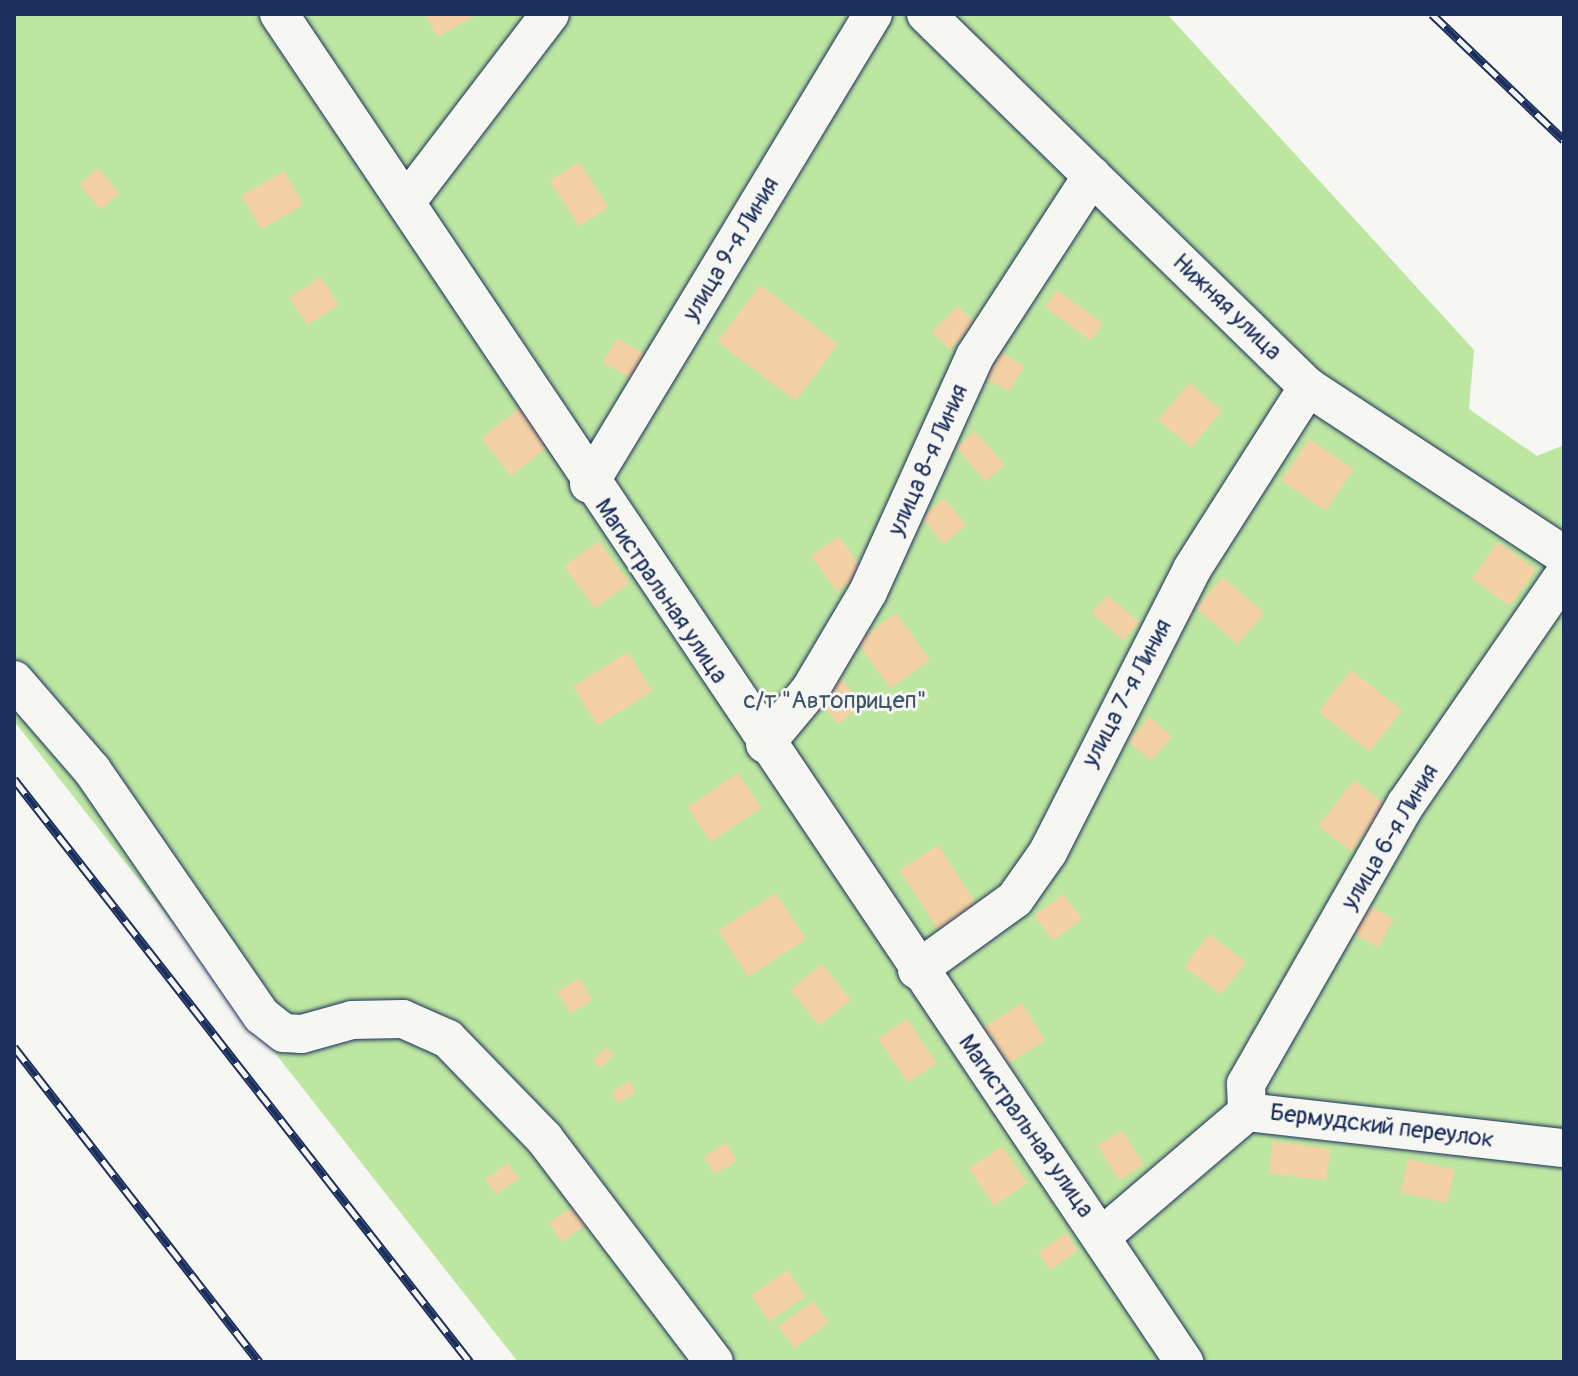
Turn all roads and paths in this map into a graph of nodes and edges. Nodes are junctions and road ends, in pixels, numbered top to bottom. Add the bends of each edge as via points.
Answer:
1 (279, 14) edge
2 (550, 14) edge
3 (873, 14) edge
4 (926, 14) edge
5 (1092, 176) junction
6 (407, 201) junction
7 (1308, 387) junction
8 (589, 484) junction
9 (1564, 555) edge
10 (1564, 575) edge
11 (14, 680) edge
12 (765, 744) junction
13 (917, 970) junction
14 (1247, 1112) junction
15 (1564, 1148) edge
16 (1102, 1236) junction
17 (714, 1362) edge
18 (1184, 1362) edge

1 - 6 street, Магистральная улица
2 - 6 street
3 - 8 street, улица 9-я Линия
4 - 5 street, Нижняя улица
5 - 7 street, Нижняя улица
5 - 12 street, улица 8-я Линия via 975,356 868,592 810,690
6 - 8 street, Магистральная улица
7 - 9 street, Нижняя улица
7 - 13 street, улица 7-я Линия via 1192,569 1048,852 1015,899
8 - 12 street, Магистральная улица
10 - 14 street, улица 6-я Линия via 1406,804 1246,1084
11 - 17 street via 92,770 262,1016 284,1033 302,1034 352,1020 403,1019 448,1039 544,1138
12 - 13 street, Магистральная улица
13 - 16 street, Магистральная улица
14 - 15 street, Бермудский переулок
14 - 16 street, Бермудский переулок
16 - 18 street, Магистральная улица

